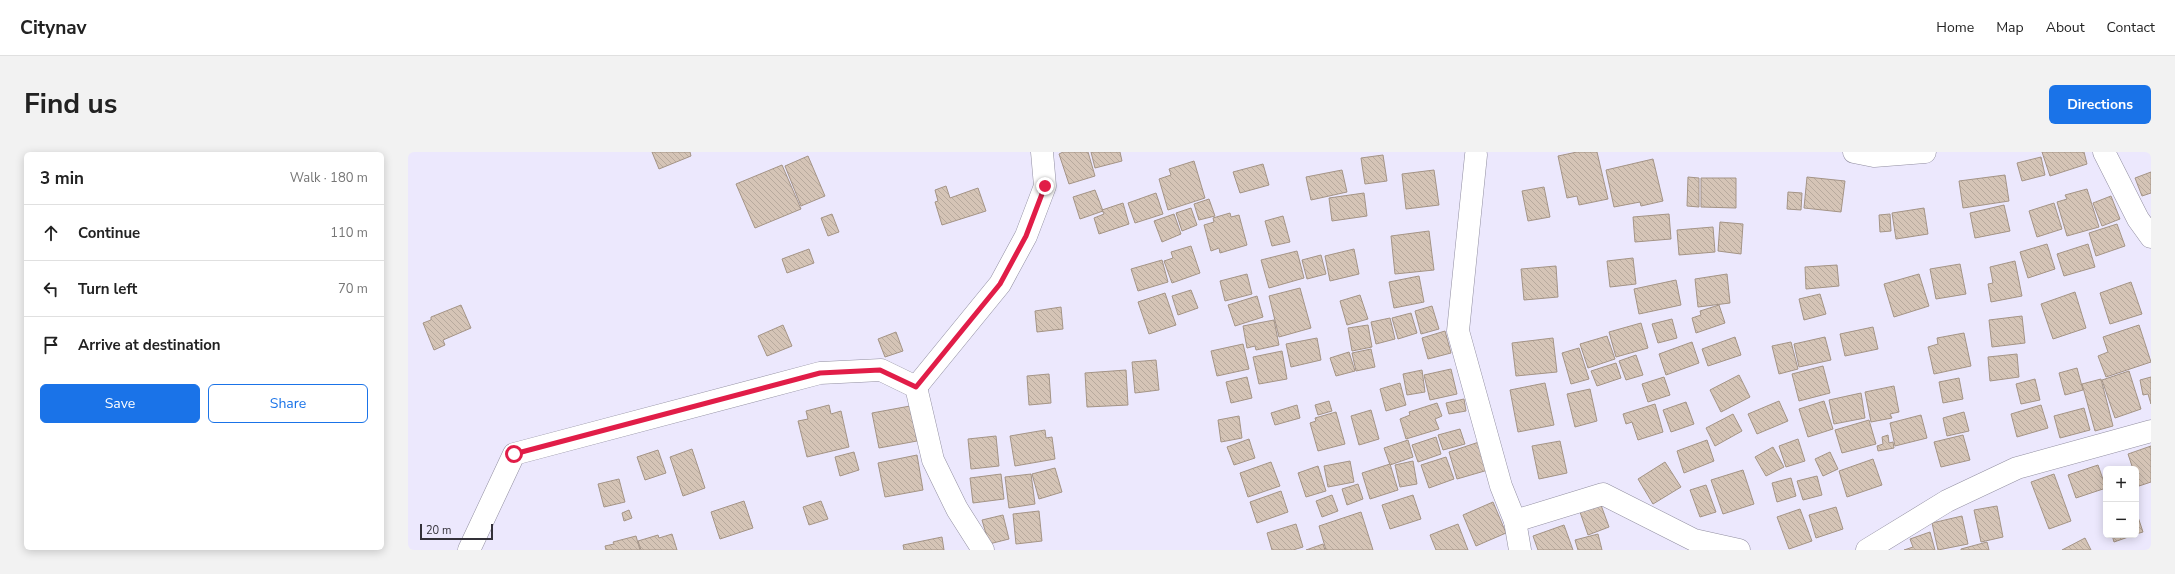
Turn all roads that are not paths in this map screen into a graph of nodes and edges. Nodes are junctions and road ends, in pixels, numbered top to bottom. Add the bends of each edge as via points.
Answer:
1 (1042, 152) edge
2 (1854, 152) edge
3 (1925, 152) edge
4 (2104, 152) edge
5 (1479, 153) edge
6 (2151, 237) edge
7 (916, 387) junction
8 (2151, 431) edge
9 (1515, 521) junction
10 (470, 550) edge
11 (982, 550) edge
12 (1520, 550) edge
13 (1739, 550) edge
14 (1867, 550) edge

1 - 7 street via 1045,186 1026,236 1000,284
2 - 3 street via 1874,156
4 - 6 street via 2138,219
5 - 9 street via 1458,331 1501,486
7 - 10 street via 880,370 820,373 514,454
7 - 11 street via 933,460 956,509
8 - 14 street via 2017,468 1947,501
9 - 12 street
9 - 13 street via 1603,494 1694,540

